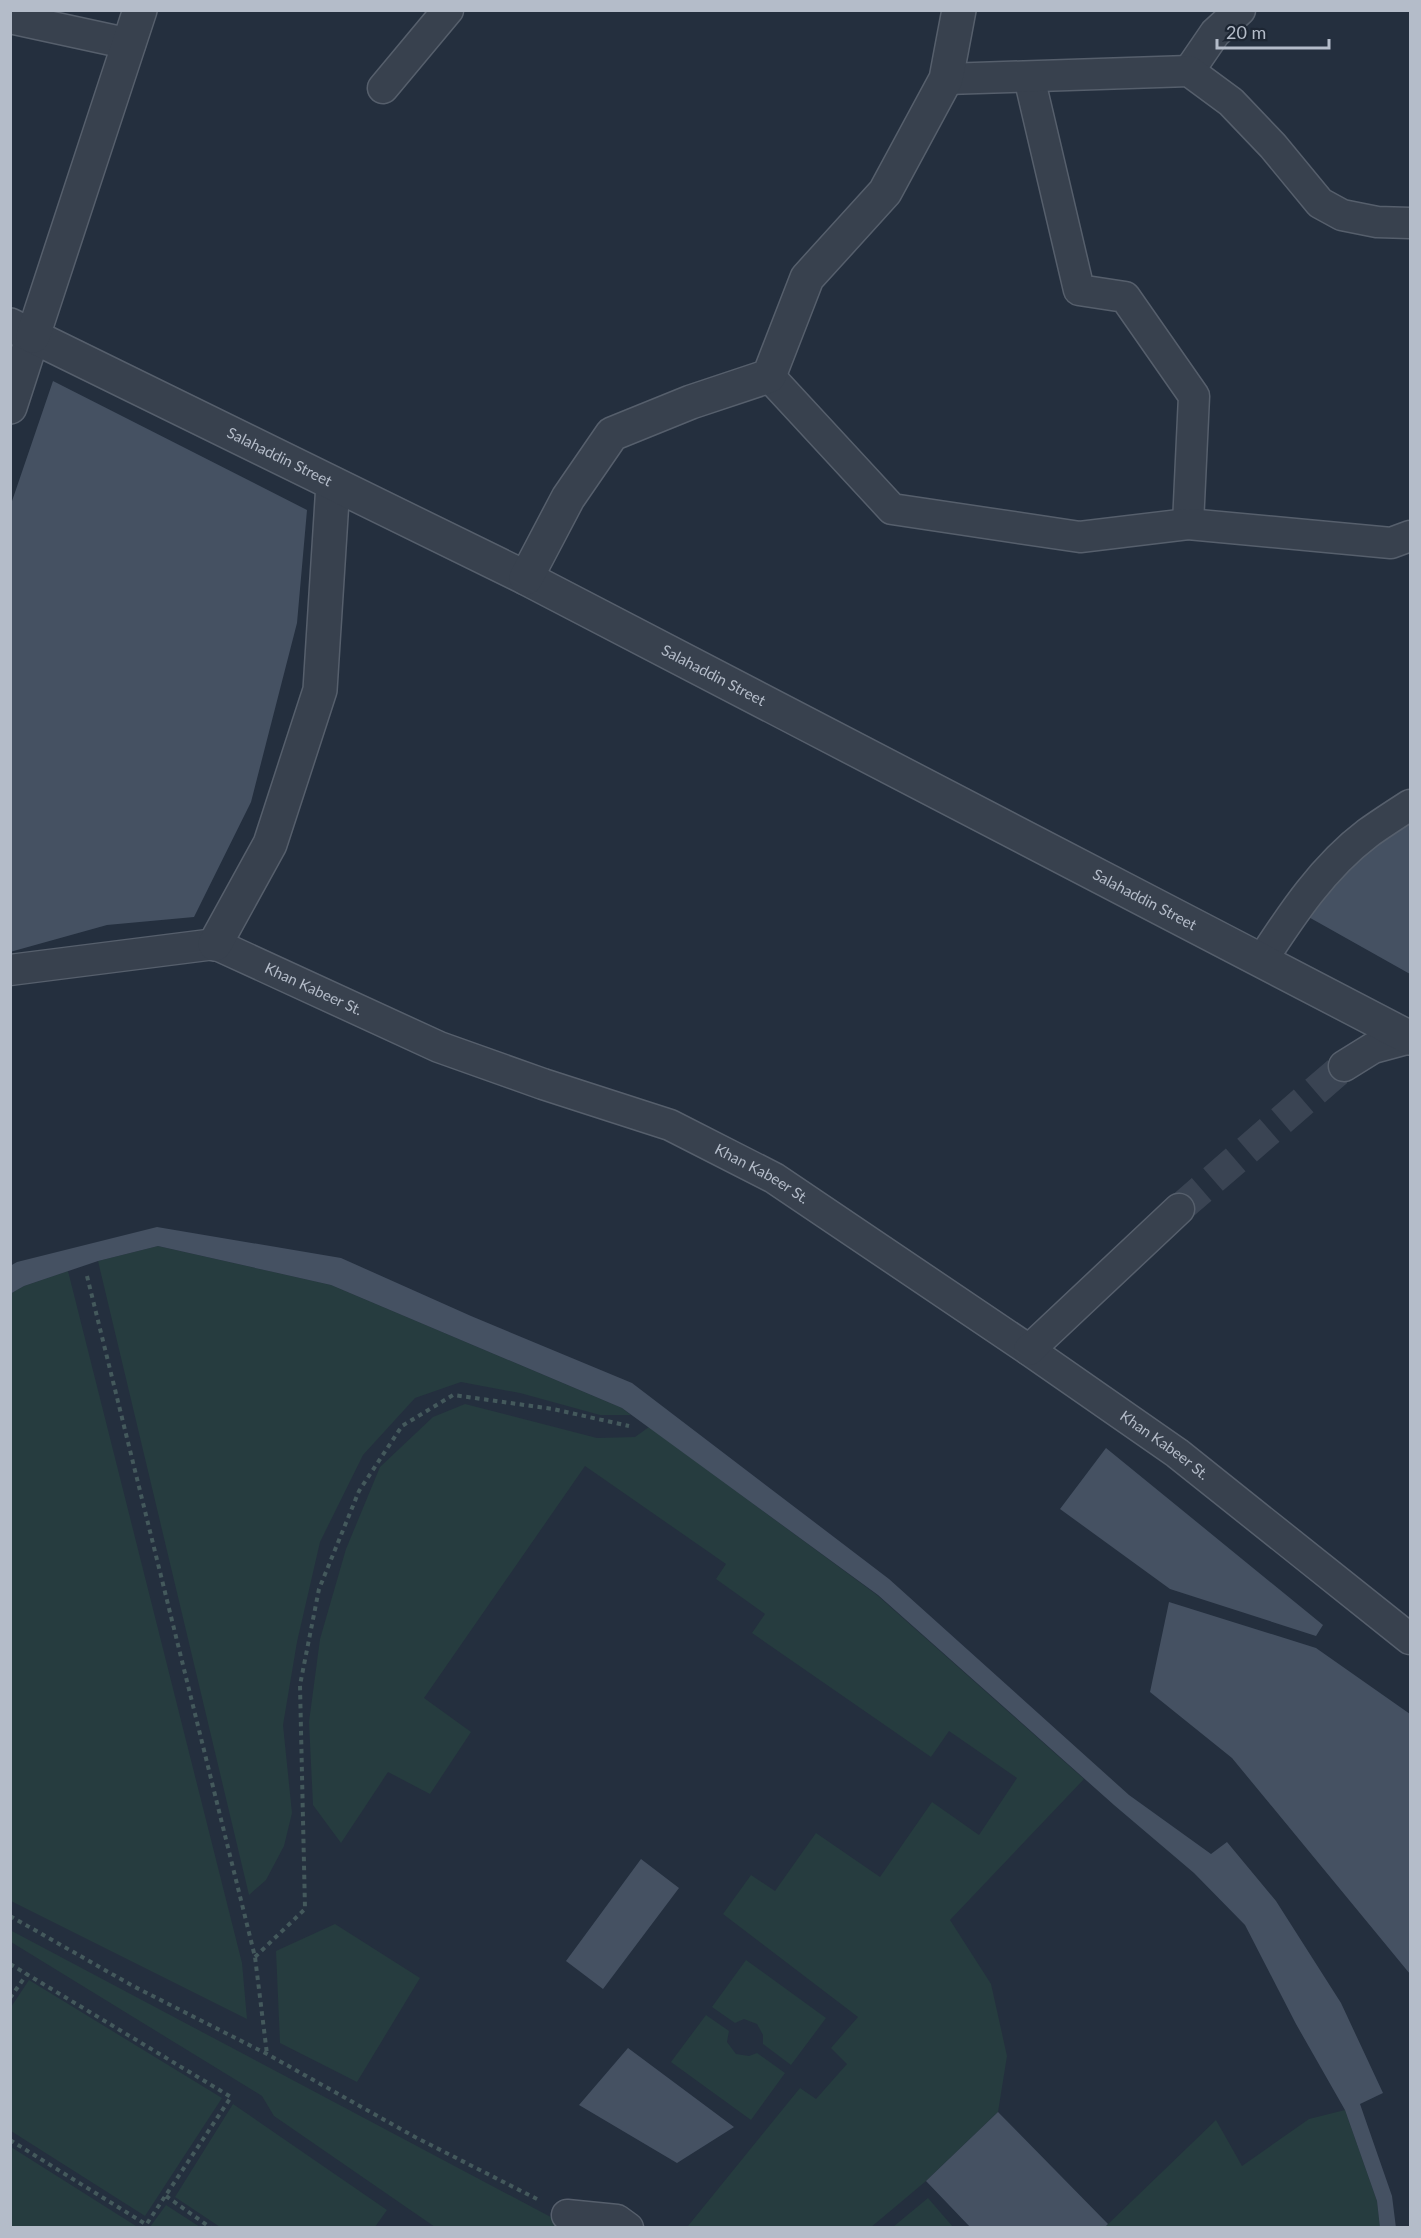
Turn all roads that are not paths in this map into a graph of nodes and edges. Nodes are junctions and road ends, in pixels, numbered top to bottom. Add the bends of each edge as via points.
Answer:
1 (140, 10) edge
2 (448, 10) edge
3 (959, 10) edge
4 (1240, 10) edge
5 (10, 18) edge
6 (130, 44) junction
7 (1189, 71) junction
8 (1029, 77) junction
9 (946, 79) junction
10 (383, 88) dead end
11 (1410, 223) edge
12 (22, 330) edge
13 (769, 376) junction
14 (10, 407) edge
15 (333, 484) junction
16 (1188, 524) junction
17 (1410, 536) edge
18 (526, 578) junction
19 (1410, 805) edge
20 (215, 944) junction
21 (1262, 960) junction
22 (10, 970) edge
23 (1410, 1038) edge
24 (1344, 1066) tunnel mouth
25 (1179, 1209) tunnel mouth
26 (1029, 1350) junction
27 (1410, 1639) edge
28 (567, 2215) road end
29 (628, 2228) edge

1 - 6 street
2 - 10 street
3 - 9 street
4 - 7 street via 1215,33
5 - 6 street
6 - 12 street
7 - 8 street
7 - 11 street via 1231,102 1320,203 1342,215
8 - 9 street
8 - 16 street via 1079,290 1125,297 1194,396
9 - 13 street via 885,192 807,278
12 - 14 street
12 - 15 street, Salahaddin Street
13 - 16 street via 892,509 1080,537
13 - 18 street via 612,434 568,498
15 - 18 street, Salahaddin Street
15 - 20 street via 320,690 270,844
16 - 17 street via 1391,543
18 - 21 street, Salahaddin Street
19 - 21 street via 1367,834 1330,868
20 - 22 street
20 - 26 street, Khan Kabeer St. via 439,1047 670,1125 774,1178
21 - 23 street, Salahaddin Street
23 - 24 street via 1373,1048
25 - 26 street
26 - 27 street, Khan Kabeer St. via 1177,1454
28 - 29 street via 617,2220

